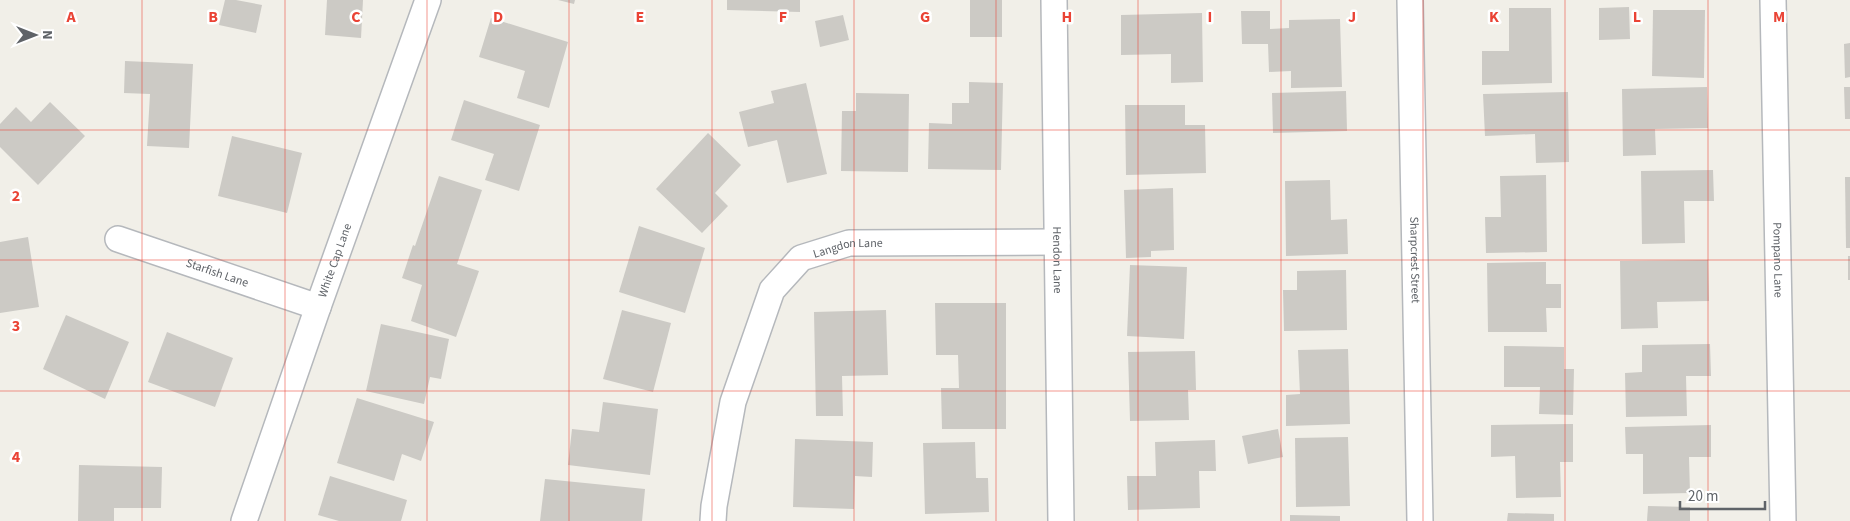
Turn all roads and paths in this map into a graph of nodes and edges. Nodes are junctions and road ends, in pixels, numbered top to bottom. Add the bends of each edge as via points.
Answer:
1 (428, 0) edge
2 (1054, 0) edge
3 (1410, 0) edge
4 (1773, 0) edge
5 (118, 239) dead end
6 (1057, 242) junction
7 (318, 307) junction
8 (244, 521) edge
9 (713, 521) edge
10 (1061, 521) edge
11 (1420, 521) edge
12 (1783, 521) edge

1 - 7 street, White Cap Lane
2 - 6 street, Hendon Lane
3 - 11 street, Sharpcrest Street
4 - 12 street, Pompano Lane
5 - 7 street, Starfish Lane
6 - 9 street, Langdon Lane via 849,243 801,258 772,290 734,402
6 - 10 street, Hendon Lane
7 - 8 street, White Cap Lane

